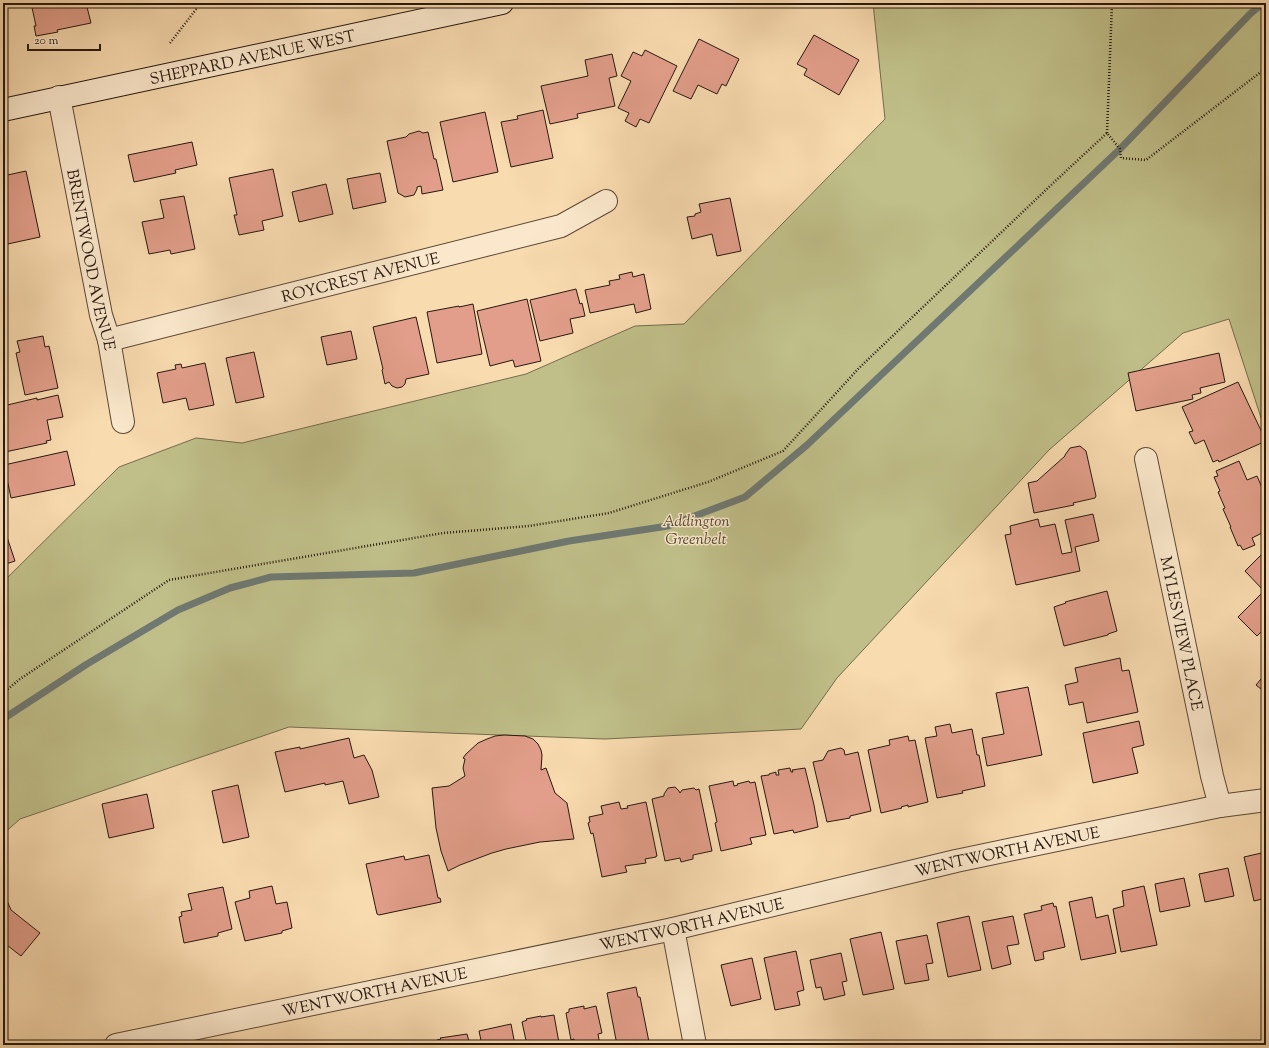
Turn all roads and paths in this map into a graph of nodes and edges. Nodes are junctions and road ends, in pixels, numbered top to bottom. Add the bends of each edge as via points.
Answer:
1 (201, 3) edge
2 (502, 3) edge
3 (1112, 3) edge
4 (170, 43) dead end
5 (1266, 68) edge
6 (59, 97) junction
7 (3, 110) edge
8 (1107, 133) junction
9 (606, 200) dead end
10 (109, 340) junction
11 (123, 422) dead end
12 (1146, 460) dead end
13 (3, 693) edge
14 (1266, 800) edge
15 (1220, 806) junction
16 (673, 930) junction
17 (116, 1045) edge
18 (695, 1045) edge

1 - 4 path
2 - 6 street, SHEPPARD AVENUE WEST
3 - 8 path
5 - 8 path via 1146,160 1121,158 1120,148
6 - 7 street, SHEPPARD AVENUE WEST
6 - 10 street, BRENTWOOD AVENUE via 101,315
8 - 13 path via 859,368 783,451 708,482 609,513 528,526 442,533 169,580 20,679
9 - 10 street, ROYCREST AVENUE via 561,226
10 - 11 street, BRENTWOOD AVENUE
12 - 15 street, MYLESVIEW PLACE
14 - 15 street, WENTWORTH AVENUE
15 - 16 street, WENTWORTH AVENUE via 956,861
16 - 17 street, WENTWORTH AVENUE
16 - 18 street

